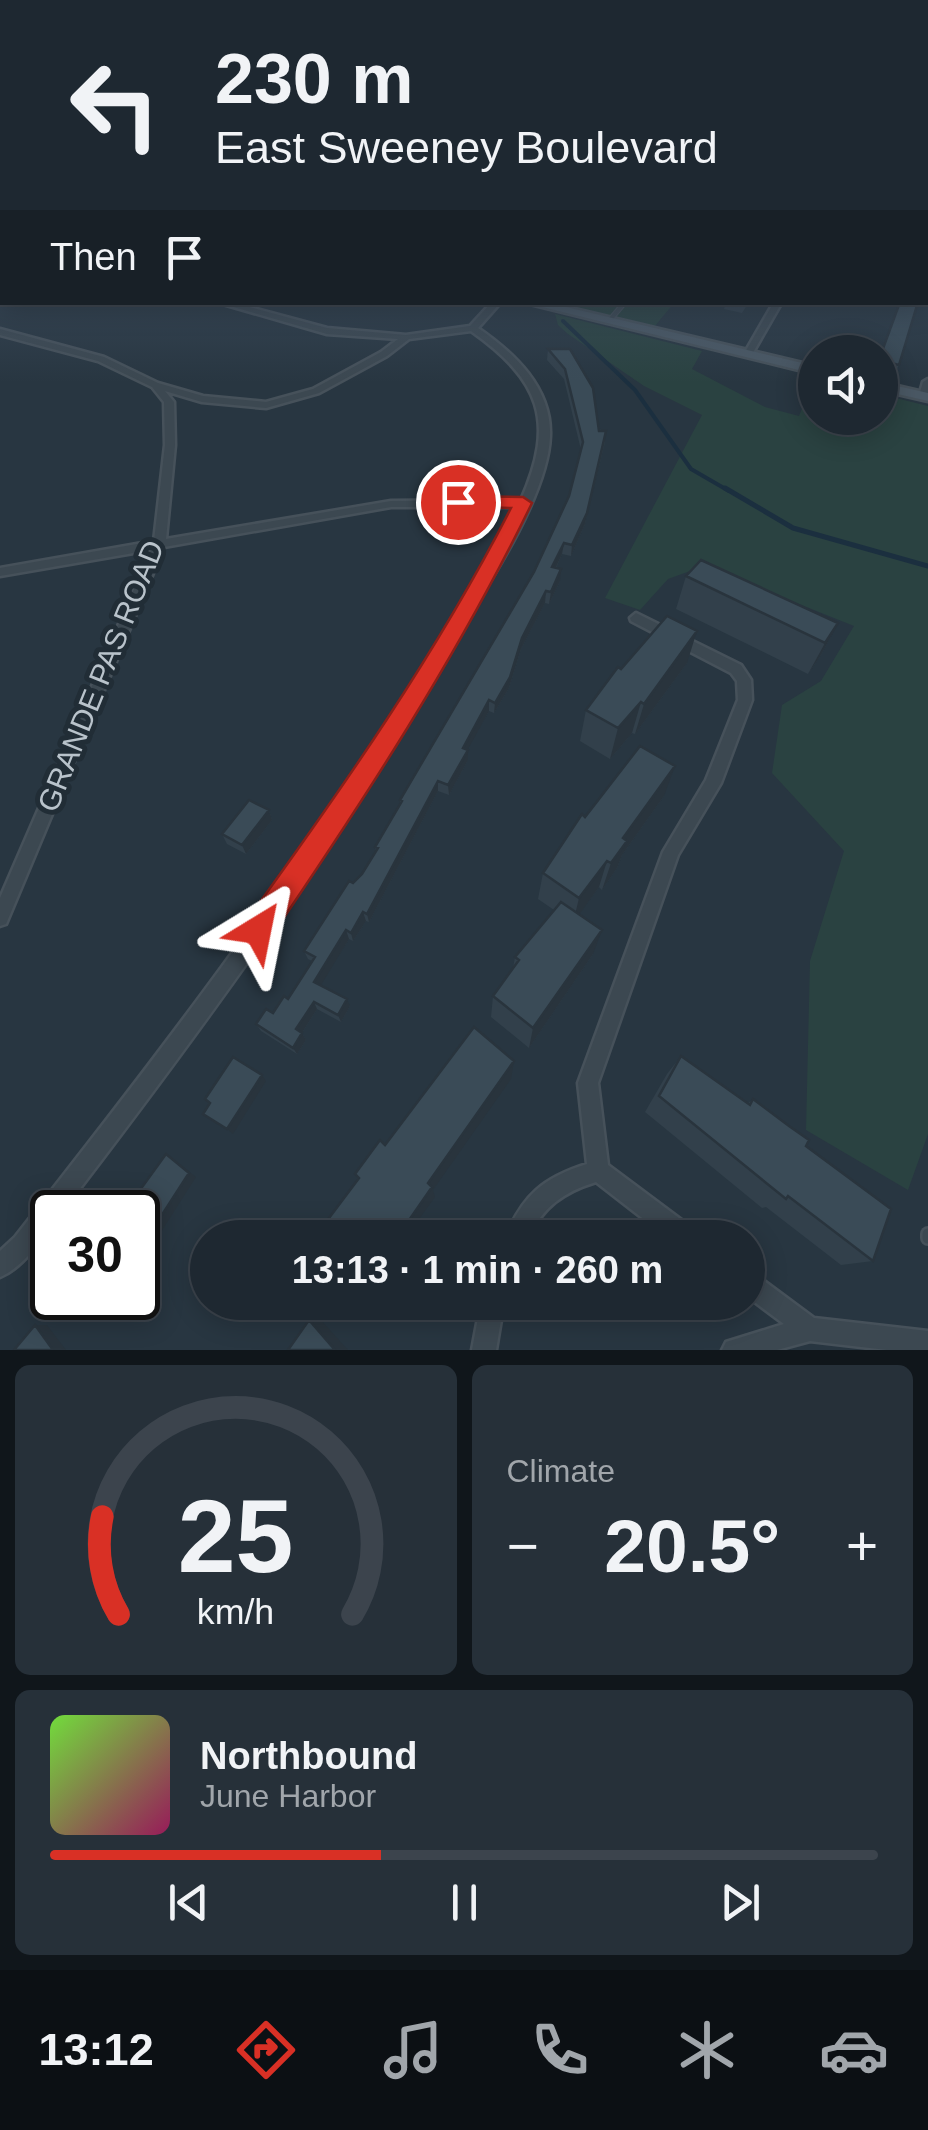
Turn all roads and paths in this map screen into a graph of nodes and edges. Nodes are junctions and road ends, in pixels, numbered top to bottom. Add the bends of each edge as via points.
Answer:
1 (231, 305) edge
2 (494, 305) edge
3 (541, 305) edge
4 (622, 305) edge
5 (776, 305) edge
6 (608, 321) junction
7 (473, 328) junction
8 (0, 332) edge
9 (406, 337) junction
10 (748, 354) junction
11 (798, 366) edge
12 (154, 385) junction
13 (898, 388) edge
14 (927, 392) edge
15 (523, 503) junction
16 (160, 542) junction
17 (0, 572) edge
18 (636, 618) dead end
19 (0, 918) edge
20 (598, 1170) junction
21 (524, 1220) edge
22 (664, 1220) edge
23 (0, 1266) edge
24 (765, 1296) edge
25 (490, 1320) edge
26 (810, 1330) junction
27 (928, 1343) edge
28 (484, 1350) edge
29 (734, 1350) edge

1 - 9 street via 327,332
2 - 7 street
3 - 6 main road
4 - 6 lane
5 - 10 street
6 - 10 main road
7 - 9 street
7 - 15 street via 518,364 543,409 543,459
8 - 12 street via 102,360
9 - 12 street via 316,391 266,404 202,399
10 - 11 main road
12 - 16 street, GRANDE PAS ROAD via 168,402 169,426
13 - 14 main road
15 - 16 street via 391,504
15 - 23 street via 487,575 342,810 174,1051
16 - 17 street
16 - 19 street, GRANDE PAS ROAD
18 - 20 street via 736,668 745,700 712,783 671,852 588,1083
20 - 21 street via 560,1181
20 - 22 street
24 - 26 street
25 - 28 street
26 - 27 street
26 - 29 street

